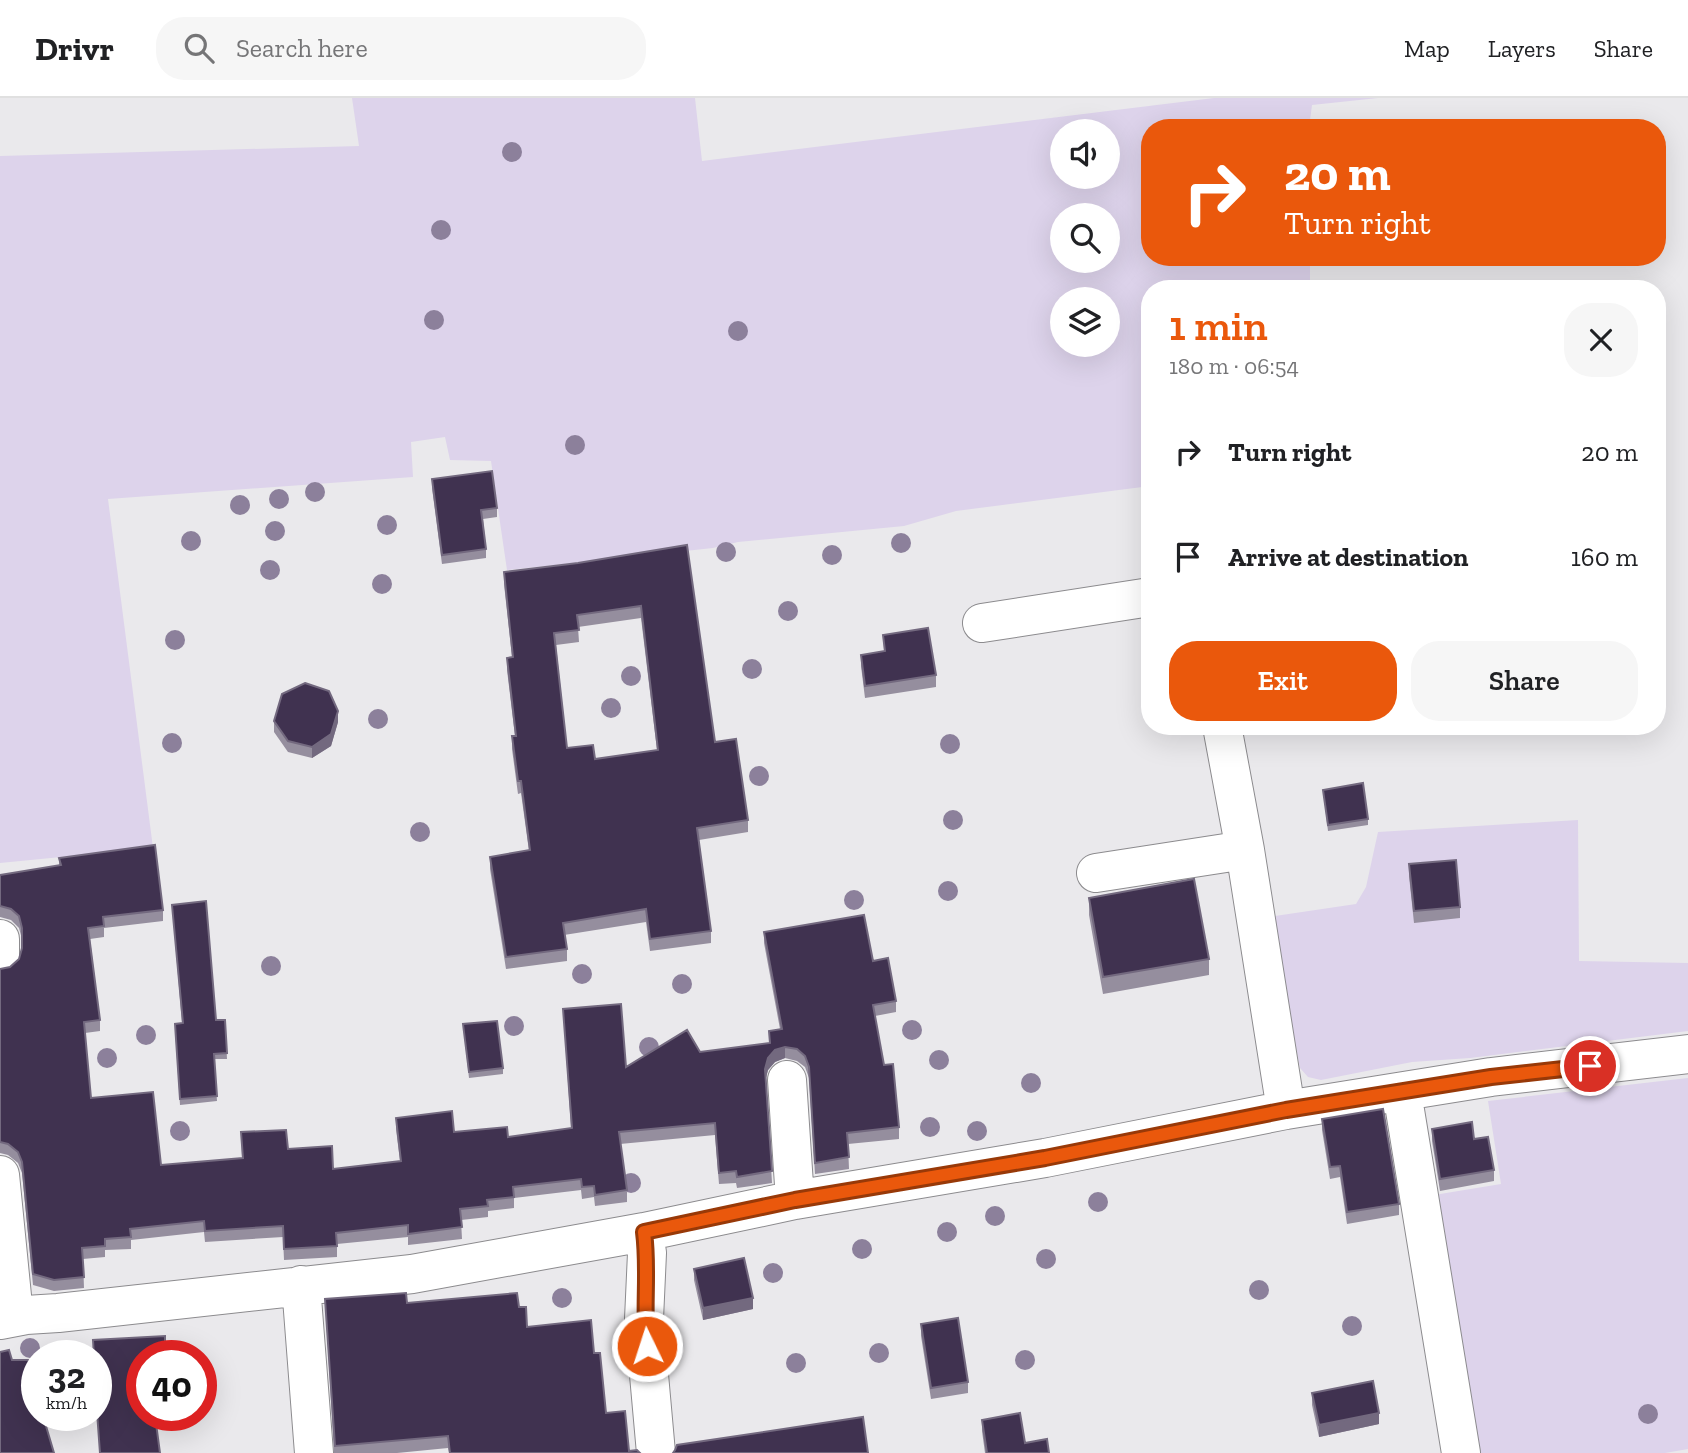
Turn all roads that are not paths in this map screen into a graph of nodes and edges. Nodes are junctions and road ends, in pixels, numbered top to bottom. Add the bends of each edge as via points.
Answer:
1 (1141, 598) edge
2 (982, 623) dead end
3 (1224, 735) edge
4 (1245, 850) junction
5 (1096, 873) dead end
6 (0, 939) edge
7 (0, 959) edge
8 (1688, 1054) edge
9 (787, 1080) dead end
10 (1402, 1092) junction
11 (1286, 1110) junction
12 (0, 1175) edge
13 (795, 1200) junction
14 (644, 1232) junction
15 (301, 1285) junction
16 (7, 1318) edge
17 (314, 1453) edge
18 (656, 1453) edge
19 (1461, 1453) edge

1 - 2 street
3 - 4 street
4 - 5 street
4 - 11 street
6 - 7 street
8 - 10 street
9 - 13 street
10 - 11 street
10 - 19 street
11 - 13 street via 1045,1158
12 - 16 street
13 - 14 street
14 - 15 street via 412,1274
14 - 18 street via 644,1319
15 - 16 street
15 - 17 street

